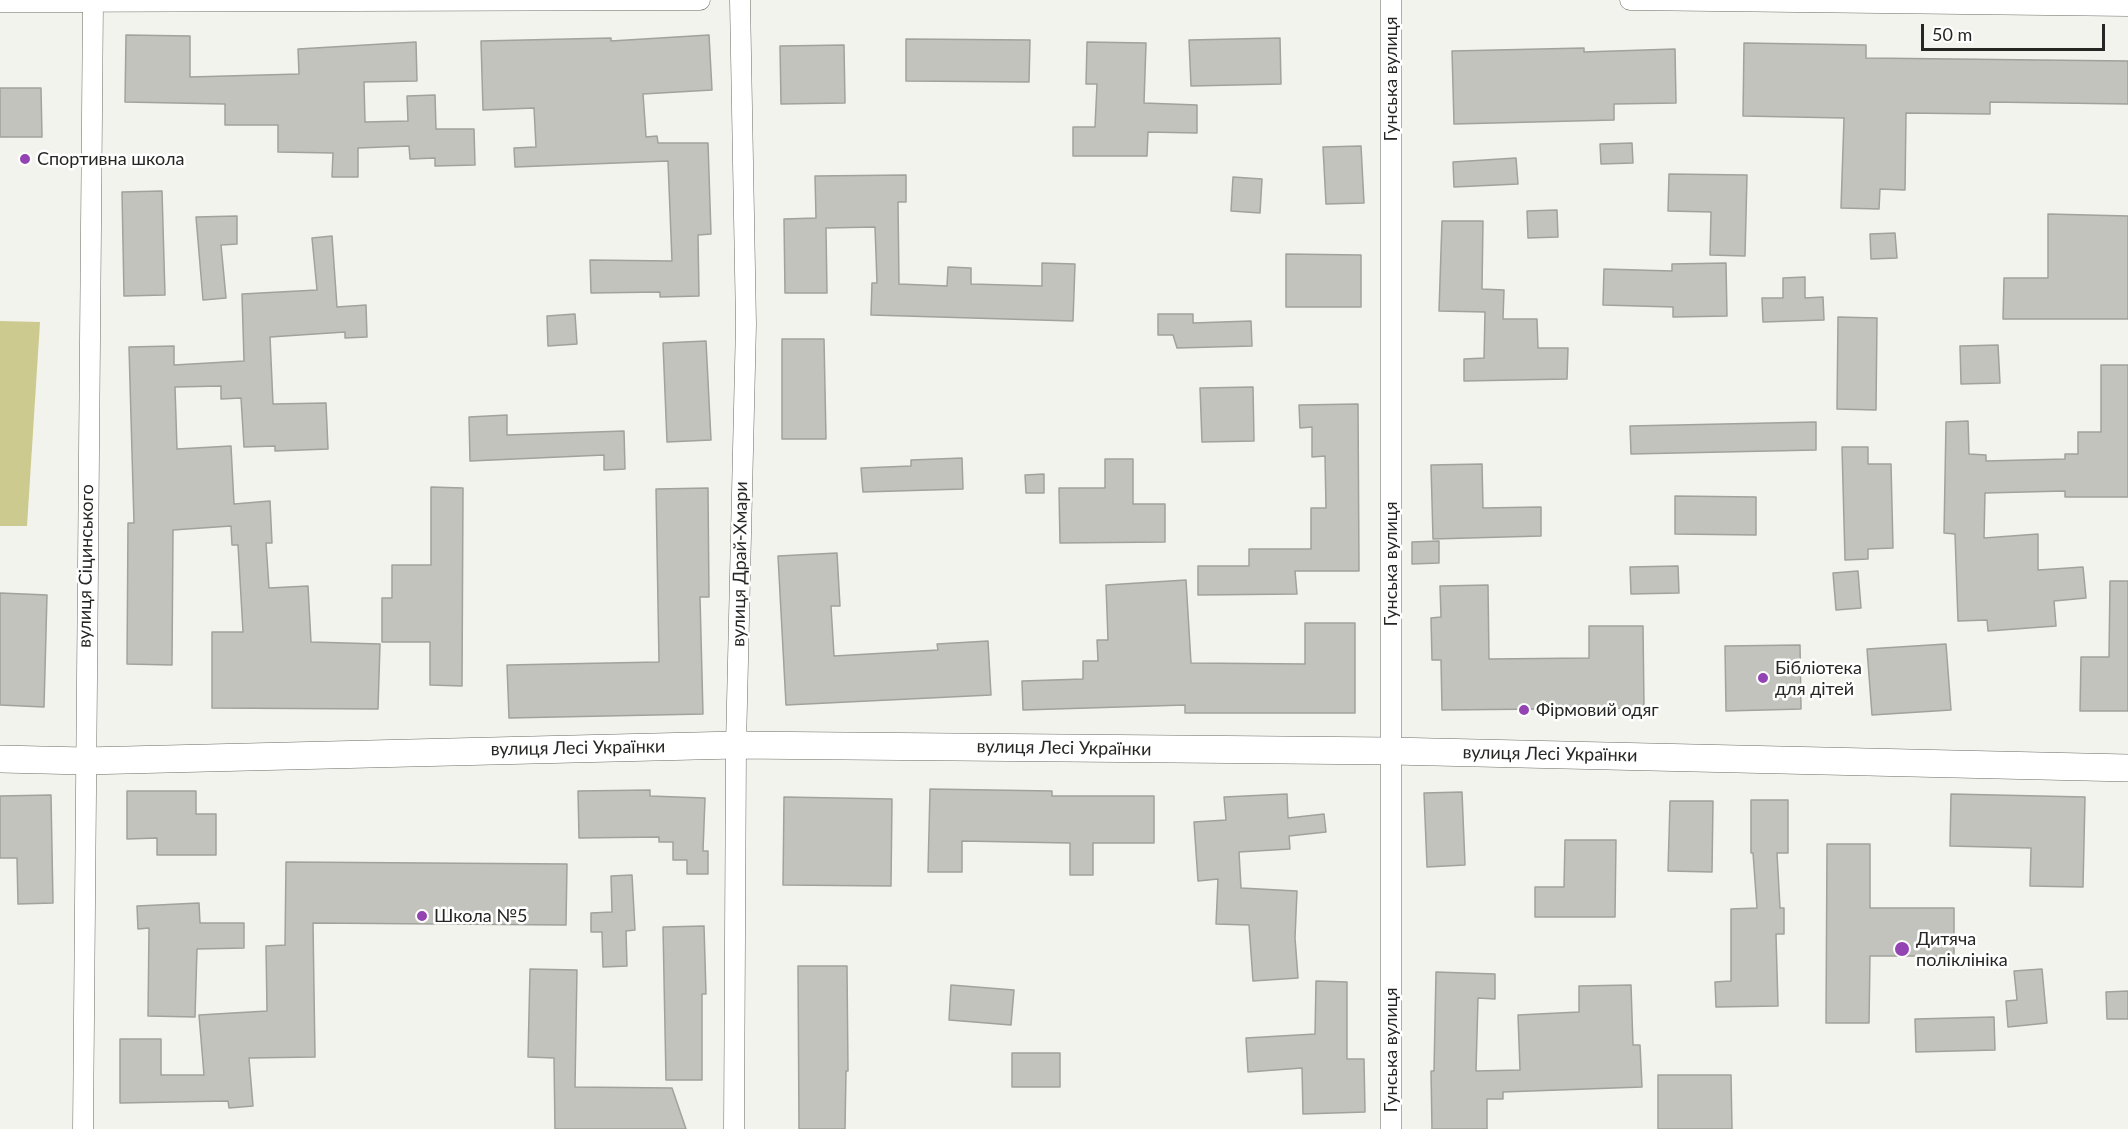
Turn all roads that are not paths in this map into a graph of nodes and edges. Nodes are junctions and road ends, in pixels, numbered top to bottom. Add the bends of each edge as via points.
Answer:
1 (700, 0) edge
2 (740, 0) edge
3 (1390, 0) edge
4 (1630, 0) edge
5 (0, 2) edge
6 (93, 2) junction
7 (2128, 6) edge
8 (736, 745) junction
9 (1390, 751) junction
10 (0, 759) edge
11 (85, 761) junction
12 (2128, 768) edge
13 (83, 1129) edge
14 (734, 1129) edge
15 (1391, 1129) edge

1 - 6 street
2 - 8 street, вулиця Драй-Хмари via 746,324
3 - 9 street, Гунська вулиця
4 - 7 street
5 - 6 street
6 - 11 street, вулиця Сіцинського
8 - 9 street, вулиця Лесі Українки
8 - 11 street, вулиця Лесі Українки
8 - 14 street, вулиця Драй-Хмари
9 - 12 street, вулиця Лесі Українки
9 - 15 street, Гунська вулиця
10 - 11 street, вулиця Лесі Українки
11 - 13 street, вулиця Сіцинського

